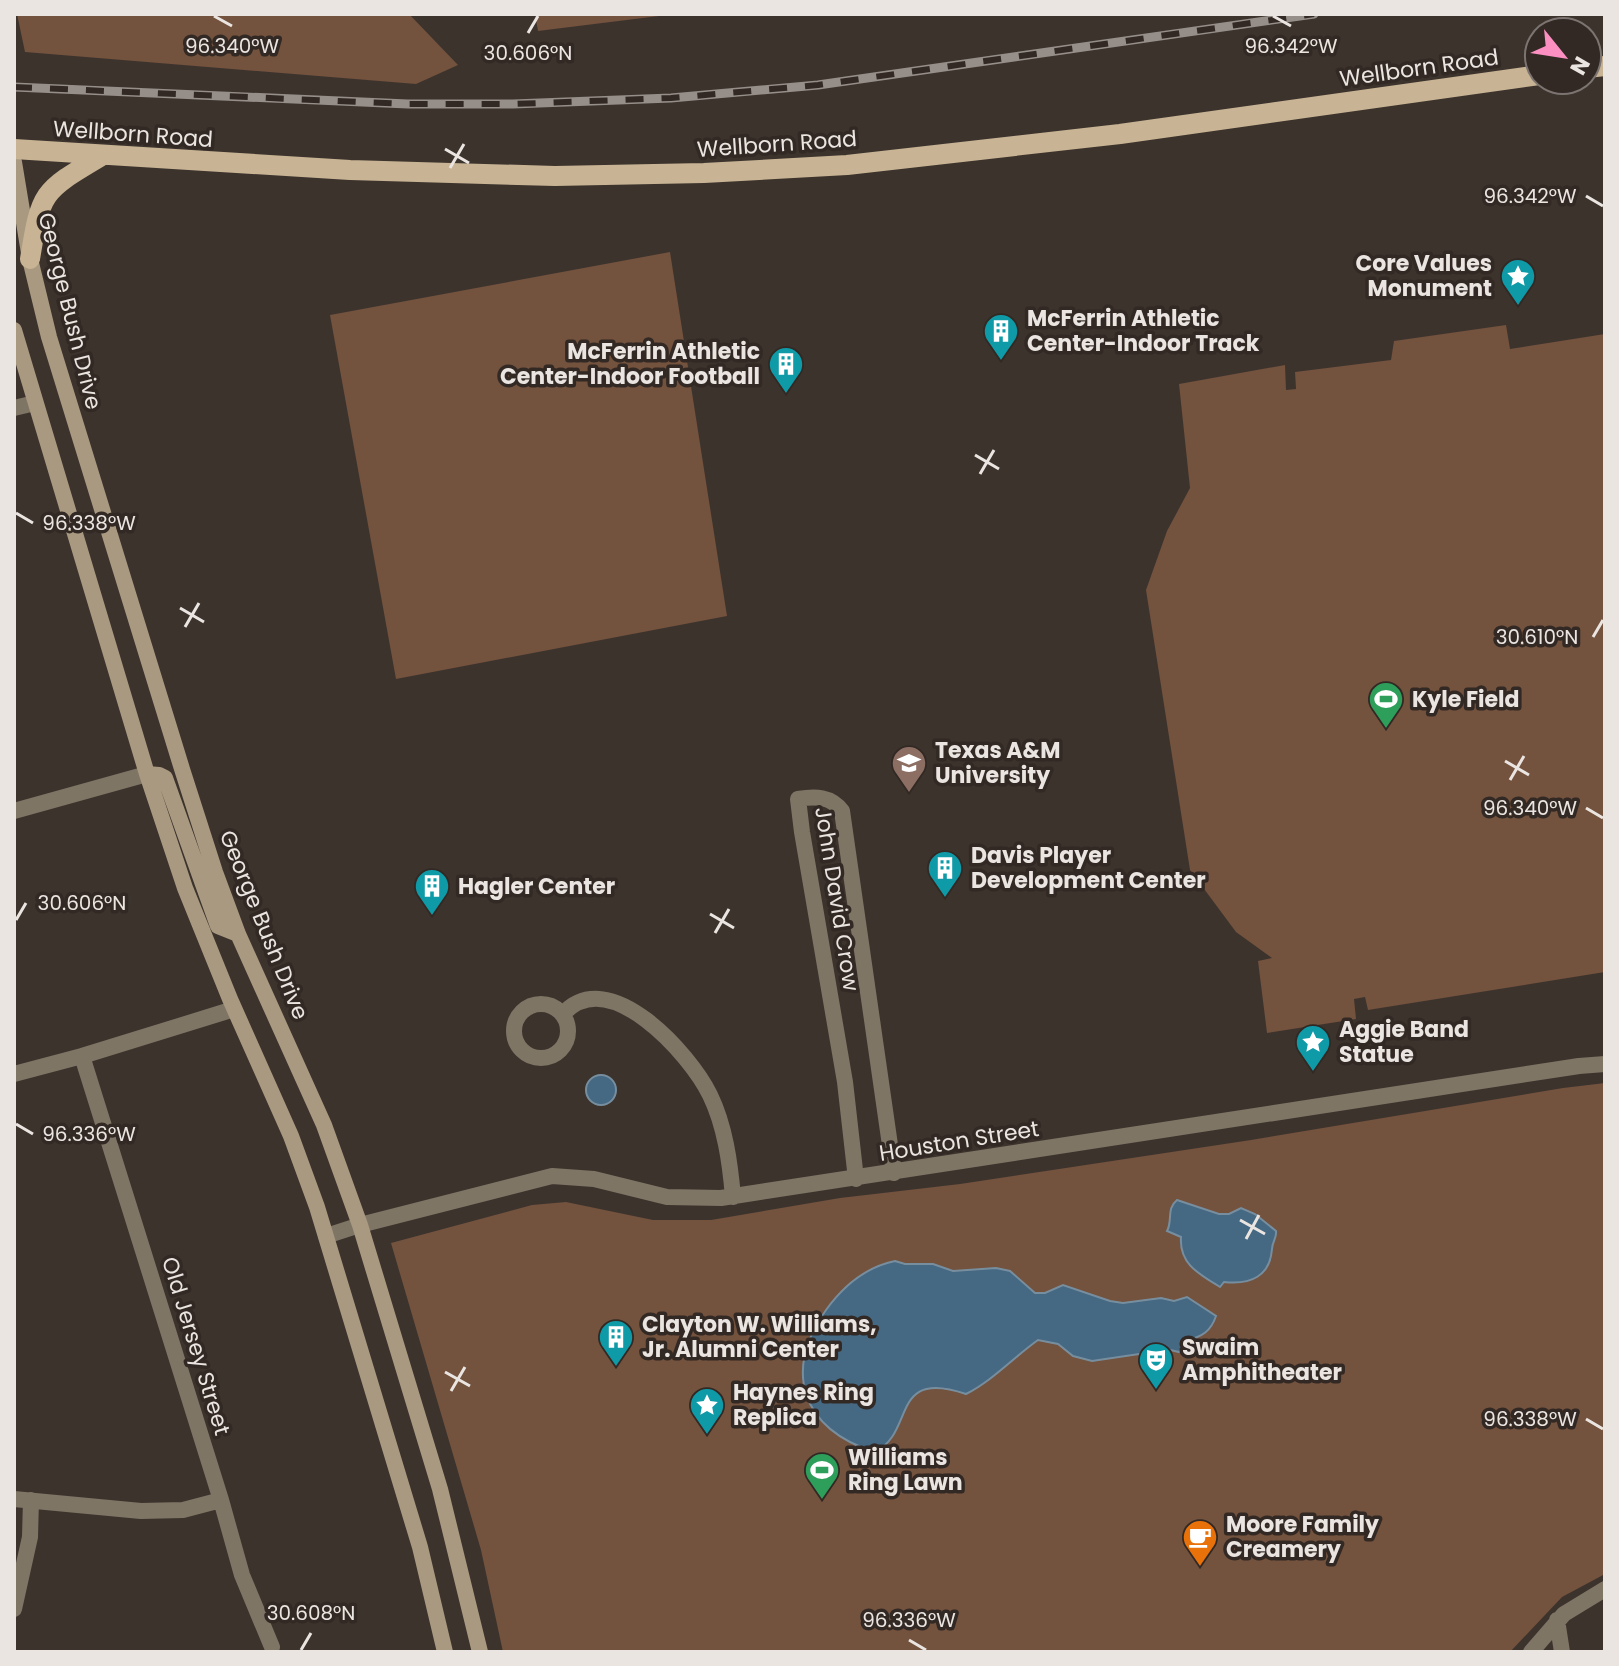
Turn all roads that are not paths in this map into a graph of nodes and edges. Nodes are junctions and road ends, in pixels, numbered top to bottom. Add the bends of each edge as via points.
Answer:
1 (1523, 77) edge
2 (14, 149) edge
3 (100, 157) junction
4 (14, 162) edge
5 (30, 259) junction
6 (14, 330) edge
7 (35, 403) junction
8 (14, 408) edge
9 (147, 774) junction
10 (14, 811) edge
11 (238, 934) junction
12 (234, 1009) junction
13 (563, 1014) dead end
14 (82, 1056) junction
15 (1605, 1064) edge
16 (14, 1074) edge
17 (894, 1173) junction
18 (856, 1179) junction
19 (733, 1197) junction
20 (360, 1225) junction
21 (326, 1236) junction
22 (22, 1500) edge
23 (221, 1500) junction
24 (1605, 1589) edge
25 (14, 1609) edge
26 (1557, 1620) junction
27 (272, 1647) dead end
28 (445, 1652) edge
29 (480, 1652) edge
30 (1531, 1652) edge
31 (1562, 1652) edge

1 - 3 main road, Wellborn Road via 1120,134 847,165 719,173 555,176
2 - 3 main road, Wellborn Road
3 - 5 main road via 48,192 36,218
4 - 5 main road, George Bush Drive
5 - 11 main road, George Bush Drive via 122,575
6 - 7 main road
7 - 8 street
7 - 9 main road
9 - 10 street
9 - 11 main road via 159,775 167,784 218,926
9 - 12 main road
11 - 20 main road, George Bush Drive via 324,1125
12 - 14 street
12 - 21 main road via 291,1136
13 - 19 street via 574,1004 602,998 635,1013 674,1044 715,1107 727,1146
14 - 16 street
14 - 23 street, Old Jersey Street
15 - 17 street, Houston Street
17 - 18 street, Houston Street
17 - 18 street, John David Crow via 842,811 835,802 815,796 798,799
18 - 19 street, Houston Street
19 - 20 street, Houston Street via 677,1198 580,1176 552,1176
20 - 21 street, Houston Street
20 - 29 main road, George Bush Drive via 440,1489
21 - 28 main road via 420,1547
22 - 23 street via 141,1511 183,1510
22 - 25 street via 30,1537
23 - 27 street, Old Jersey Street via 242,1575
24 - 26 street
26 - 30 street
26 - 31 street

